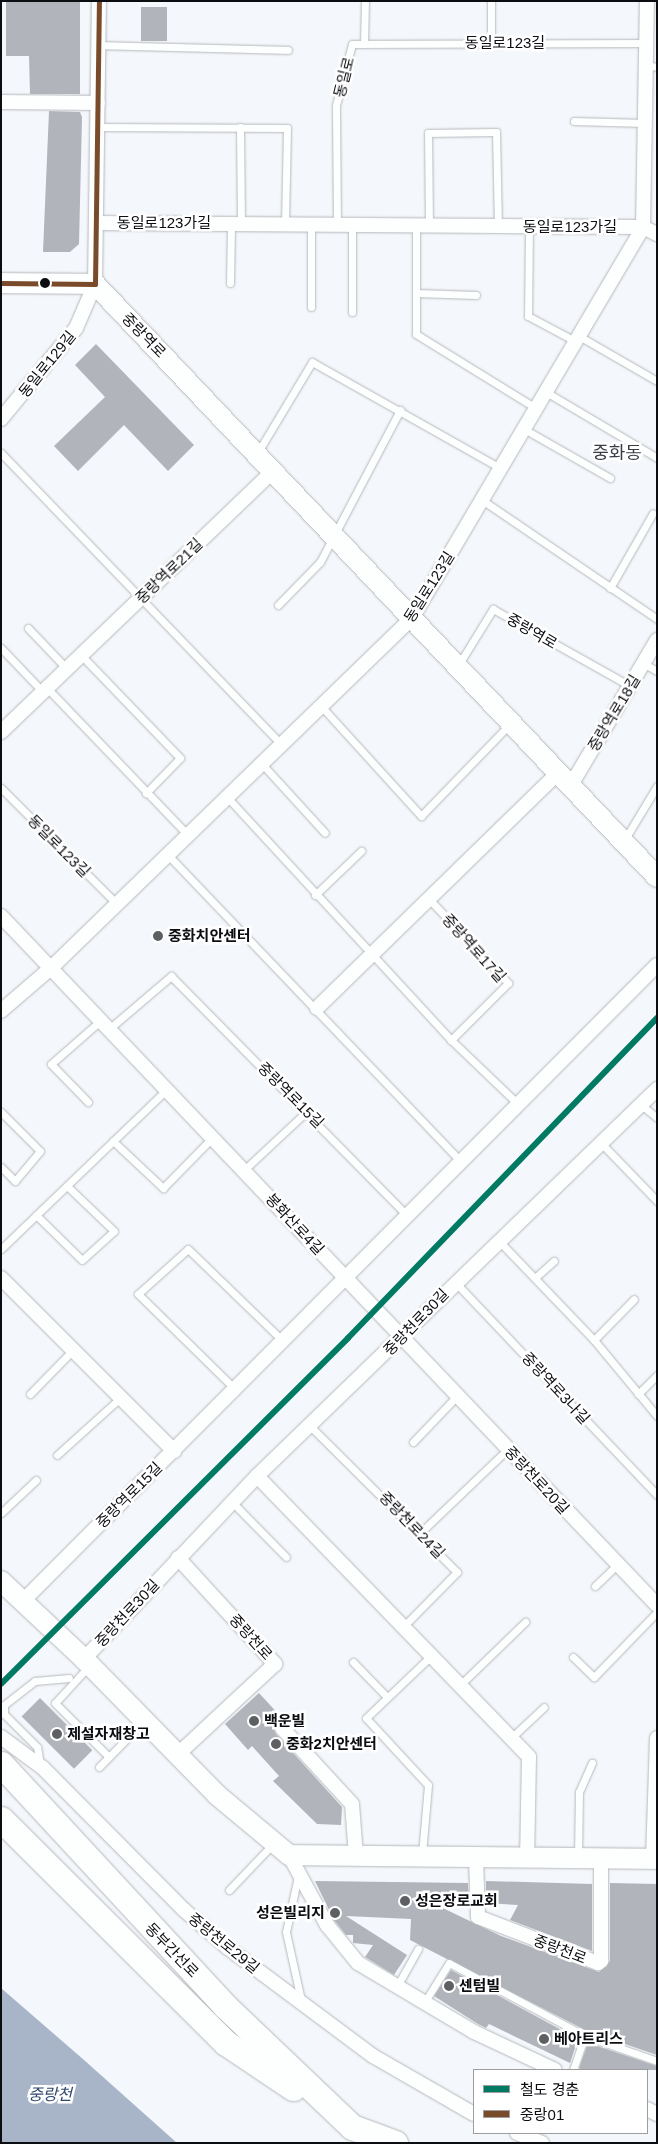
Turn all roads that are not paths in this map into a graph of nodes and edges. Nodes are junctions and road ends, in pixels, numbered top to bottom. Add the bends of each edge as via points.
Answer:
1 (98, 1) edge
2 (365, 1) edge
3 (491, 1) edge
4 (647, 1) edge
5 (646, 42) junction
6 (491, 43) junction
7 (364, 44) junction
8 (98, 46) junction
9 (288, 50) dead end
10 (651, 66) edge
11 (1, 102) edge
12 (98, 104) junction
13 (574, 122) dead end
14 (645, 123) junction
15 (97, 127) junction
16 (240, 128) junction
17 (96, 223) junction
18 (236, 224) junction
19 (311, 224) junction
20 (285, 225) junction
21 (338, 225) junction
22 (352, 225) junction
23 (422, 225) junction
24 (498, 226) junction
25 (529, 226) junction
26 (643, 227) junction
27 (657, 234) edge
28 (1, 283) edge
29 (230, 283) dead end
30 (96, 284) junction
31 (416, 294) junction
32 (476, 295) dead end
33 (311, 307) dead end
34 (352, 312) dead end
35 (577, 339) junction
36 (657, 381) edge
37 (546, 392) junction
38 (536, 408) junction
39 (400, 410) junction
40 (1, 419) edge
41 (524, 429) junction
42 (1, 453) edge
43 (258, 454) junction
44 (657, 458) edge
45 (500, 468) junction
46 (272, 472) junction
47 (610, 478) dead end
48 (482, 500) junction
49 (653, 513) dead end
50 (335, 536) junction
51 (610, 588) junction
52 (141, 598) junction
53 (278, 605) dead end
54 (412, 618) junction
55 (657, 620) edge
56 (28, 628) dead end
57 (657, 640) edge
58 (1, 648) edge
59 (81, 655) junction
60 (643, 663) junction
61 (458, 667) junction
62 (67, 670) junction
63 (657, 671) edge
64 (630, 686) junction
65 (45, 690) junction
66 (321, 706) junction
67 (511, 723) junction
68 (1, 732) edge
69 (282, 745) junction
70 (262, 764) junction
71 (564, 779) junction
72 (657, 786) edge
73 (1, 788) edge
74 (146, 793) junction
75 (227, 798) junction
76 (325, 833) dead end
77 (188, 835) junction
78 (624, 841) junction
79 (361, 851) dead end
80 (167, 854) junction
81 (657, 876) edge
82 (315, 896) junction
83 (428, 898) junction
84 (117, 904) junction
85 (1, 916) edge
86 (372, 956) junction
87 (657, 964) edge
88 (52, 967) junction
89 (317, 1008) junction
90 (1, 1011) edge
91 (105, 1024) junction
92 (451, 1040) junction
93 (167, 1089) junction
94 (657, 1089) edge
95 (88, 1102) dead end
96 (640, 1104) junction
97 (519, 1105) junction
98 (307, 1111) junction
99 (1, 1112) edge
100 (657, 1118) edge
101 (213, 1137) junction
102 (113, 1141) junction
103 (601, 1143) junction
104 (462, 1162) junction
105 (1, 1167) edge
106 (244, 1170) junction
107 (67, 1186) junction
108 (657, 1200) edge
109 (36, 1215) junction
110 (408, 1216) junction
111 (499, 1241) junction
112 (1, 1249) edge
113 (554, 1261) dead end
114 (536, 1277) junction
115 (1, 1278) edge
116 (346, 1278) junction
117 (454, 1281) junction
118 (634, 1299) dead end
119 (402, 1338) junction
120 (594, 1340) junction
121 (283, 1341) junction
122 (72, 1351) junction
123 (657, 1375) edge
124 (236, 1389) junction
125 (30, 1394) dead end
126 (638, 1394) junction
127 (457, 1396) junction
128 (120, 1398) junction
129 (657, 1416) edge
130 (311, 1427) junction
131 (413, 1442) dead end
132 (508, 1449) junction
133 (174, 1451) junction
134 (57, 1455) dead end
135 (258, 1476) junction
136 (36, 1480) dead end
137 (657, 1496) edge
138 (232, 1502) junction
139 (1, 1513) edge
140 (420, 1532) junction
141 (286, 1557) dead end
142 (178, 1558) junction
143 (617, 1565) junction
144 (1, 1581) edge
145 (595, 1586) dead end
146 (23, 1601) junction
147 (656, 1605) edge
148 (525, 1622) dead end
149 (403, 1627) junction
150 (432, 1655) junction
151 (574, 1657) dead end
152 (87, 1662) junction
153 (353, 1662) dead end
154 (68, 1678) dead end
155 (460, 1685) junction
156 (387, 1697) junction
157 (544, 1707) dead end
158 (144, 1721) junction
159 (282, 1728) dead end
160 (1, 1738) edge
161 (511, 1738) junction
162 (657, 1738) edge
163 (178, 1754) junction
164 (109, 1757) junction
165 (592, 1763) dead end
166 (1, 1764) edge
167 (40, 1765) junction
168 (99, 1767) dead end
169 (1, 1819) edge
170 (282, 1849) junction
171 (356, 1856) junction
172 (422, 1857) junction
173 (527, 1859) junction
174 (578, 1859) junction
175 (655, 1859) edge
176 (476, 1860) junction
177 (601, 1860) junction
178 (298, 1876) junction
179 (229, 1890) dead end
180 (418, 1949) dead end
181 (396, 1988) junction
182 (301, 2003) junction
183 (424, 2004) junction
184 (585, 2036) junction
185 (657, 2060) edge
186 (553, 2069) edge
187 (573, 2069) edge
188 (473, 2113) edge
189 (352, 2127) junction
190 (520, 2134) edge
191 (380, 2143) edge
192 (395, 2143) edge
193 (542, 2143) edge

1 - 8 street, 동일로129길
2 - 7 lane, 동일로
3 - 6 lane
4 - 5 street, 동일로123길
5 - 6 lane, 동일로123길
5 - 10 street, 동일로123길
6 - 7 lane, 동일로123길
7 - 21 lane, 동일로 via 352,44 336,105
8 - 9 lane
8 - 12 street, 동일로129길
10 - 14 street, 동일로123길
11 - 12 street
12 - 15 street, 동일로129길
13 - 14 lane
14 - 26 street, 동일로123길
15 - 16 lane
15 - 17 street, 동일로129길
16 - 18 lane, 동일로123가길
16 - 20 lane via 287,128
17 - 18 street, 동일로123가길
17 - 30 street, 동일로129길
18 - 20 street, 동일로123가길
18 - 29 lane, 동일로123가길
19 - 20 street, 동일로123가길
19 - 21 street, 동일로123가길
19 - 33 lane
21 - 22 street, 동일로123가길
22 - 23 street, 동일로123가길
22 - 34 lane
23 - 24 street, 동일로123가길
23 - 24 lane via 428,133 496,132
23 - 31 lane
24 - 25 street, 동일로123가길
25 - 26 street, 동일로123가길
25 - 35 lane via 528,316
26 - 27 street
26 - 35 street, 동일로123길
28 - 30 street
30 - 40 street, 동일로129길 via 76,328
30 - 43 street, 중랑역로
31 - 32 lane
31 - 38 lane via 416,334
35 - 36 lane
35 - 37 street, 동일로123길
37 - 38 street, 동일로123길
37 - 44 lane
38 - 41 street, 동일로123길
39 - 43 lane via 312,362
39 - 45 lane
39 - 50 lane
41 - 45 street, 동일로123길
41 - 47 lane
42 - 52 lane
43 - 46 street, 중랑역로
45 - 48 street, 동일로123길
46 - 50 street, 중랑역로
46 - 52 street, 중랑역로21길
48 - 51 lane
48 - 54 street, 동일로123길
49 - 51 lane
50 - 53 lane via 320,562
50 - 54 street, 중랑역로
51 - 55 lane
52 - 59 street, 중랑역로21길
52 - 69 lane
54 - 61 street, 중랑역로
54 - 66 street, 동일로123길
56 - 62 lane
57 - 60 street, 중랑역로18길
58 - 65 lane
59 - 62 street, 중랑역로21길
59 - 74 lane via 180,758
60 - 63 lane
60 - 64 street, 중랑역로18길
61 - 64 lane, 중랑역로 via 493,609
61 - 67 street, 중랑역로
62 - 65 street, 중랑역로21길
64 - 71 street, 중랑역로18길
65 - 68 street, 중랑역로21길
65 - 74 lane
66 - 67 lane via 421,816
66 - 69 street, 동일로123길
67 - 71 street, 중랑역로
69 - 70 street, 동일로123길
70 - 75 street, 동일로123길
70 - 76 lane
71 - 78 street, 중랑역로
71 - 83 street
72 - 78 lane
73 - 84 lane, 동일로123길
74 - 77 lane
75 - 77 street, 동일로123길
75 - 82 lane
77 - 80 street, 동일로123길
78 - 81 street, 중랑역로
79 - 82 lane
80 - 84 street, 동일로123길
80 - 89 lane
82 - 86 lane
83 - 86 street
83 - 92 lane, 중랑역로17길 via 508,983
84 - 88 street, 동일로123길
85 - 88 street, 봉화산로4길
86 - 89 street
86 - 92 lane
87 - 97 street, 중랑역로15길
88 - 90 street, 동일로123길
88 - 91 street, 봉화산로4길
89 - 104 lane
91 - 93 street, 봉화산로4길
91 - 95 lane via 51,1064
91 - 98 lane, 중랑역로15길 via 171,976
92 - 97 lane
93 - 101 street, 봉화산로4길
93 - 102 lane
94 - 96 street, 중랑천로30길
96 - 100 lane
96 - 103 street, 중랑천로30길
97 - 104 street, 중랑역로15길
98 - 106 lane
98 - 110 lane, 중랑역로15길
99 - 105 lane via 40,1151 15,1181
101 - 102 lane via 163,1188
101 - 106 street, 봉화산로4길
102 - 107 lane
103 - 108 lane
103 - 111 street, 중랑천로30길
104 - 110 street, 중랑역로15길
106 - 116 street, 봉화산로4길
107 - 109 lane
107 - 109 lane via 114,1231 82,1260
109 - 112 lane
110 - 116 street, 중랑역로15길
111 - 114 lane
111 - 117 street, 중랑천로30길
113 - 114 lane
114 - 120 lane
115 - 122 street
116 - 119 street, 중랑천로20길
116 - 121 street, 중랑역로15길
117 - 119 street, 중랑천로30길
117 - 137 lane, 중랑역로3나길
118 - 120 lane
119 - 127 street, 중랑천로20길
119 - 130 street, 중랑천로30길
120 - 126 lane
121 - 124 street, 중랑역로15길
121 - 124 lane via 188,1249 138,1294
122 - 125 lane
122 - 128 street
123 - 126 lane
124 - 133 street, 중랑역로15길
126 - 129 lane
127 - 131 lane
127 - 132 street, 중랑천로20길
128 - 133 street
128 - 134 lane
130 - 135 street, 중랑천로30길
130 - 140 lane, 중랑천로24길
132 - 140 lane
132 - 143 street, 중랑천로20길
133 - 146 street, 중랑역로15길
135 - 138 street, 중랑천로30길
135 - 149 street
136 - 139 lane
138 - 141 lane
138 - 142 street, 중랑천로30길
140 - 149 lane, 중랑천로24길 via 457,1572
142 - 152 street, 중랑천로30길
142 - 163 street, 중랑천로 via 275,1662
143 - 145 lane
143 - 147 street, 중랑천로20길
144 - 146 street
146 - 152 street
147 - 151 lane, 중랑천로20길 via 594,1677
148 - 155 lane
149 - 150 street
150 - 155 street
150 - 156 lane
152 - 158 street
152 - 164 lane via 55,1703
153 - 156 lane
154 - 167 lane via 35,1681 4,1705 4,1714 37,1746
155 - 161 street
156 - 172 lane via 366,1718 428,1785
157 - 161 lane
158 - 163 street
158 - 164 lane
159 - 171 street via 352,1804
160 - 167 street, 중랑천로29길
161 - 173 street via 529,1758
162 - 175 street
163 - 170 street via 217,1795
164 - 168 lane
165 - 174 lane via 579,1792
166 - 189 highway, 동부간선로 via 225,2006
167 - 182 street, 중랑천로29길 via 194,1919
169 - 189 highway, 동부간선로 via 226,2043
170 - 171 street
170 - 178 street
170 - 179 lane
171 - 172 street
172 - 176 street
173 - 174 street
173 - 176 street
174 - 177 street
175 - 177 street
176 - 177 street, 중랑천로 via 478,1917 598,1963
178 - 181 street via 327,1925 358,1963
178 - 182 lane via 286,1932
180 - 181 lane
181 - 183 street
182 - 188 street, 중랑천로29길 via 373,2056
183 - 184 lane via 448,1963
183 - 186 street
184 - 185 lane
184 - 187 lane
189 - 191 highway, 동부간선로
189 - 192 highway
190 - 193 street

